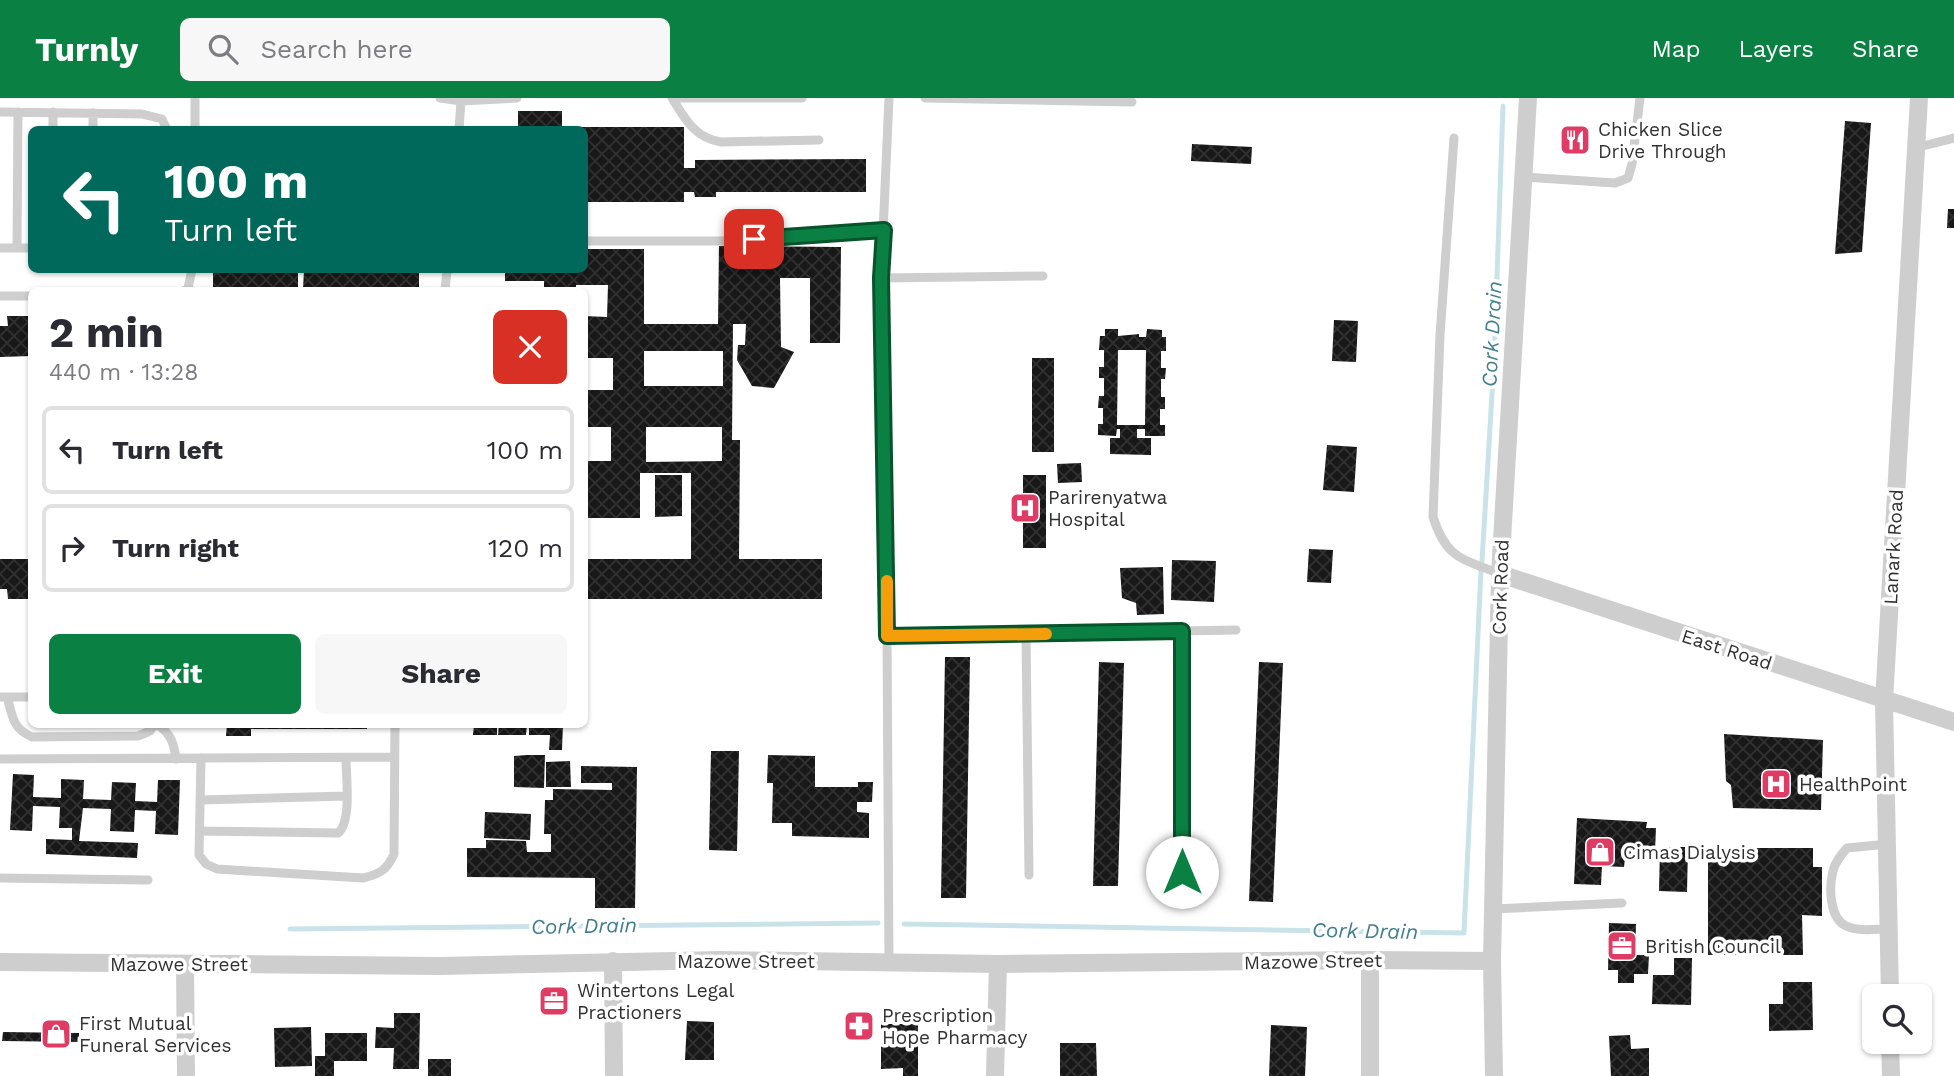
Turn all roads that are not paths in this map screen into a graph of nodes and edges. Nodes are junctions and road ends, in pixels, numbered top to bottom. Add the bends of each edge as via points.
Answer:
1 (195, 98) edge
2 (440, 98) edge
3 (517, 98) edge
4 (672, 98) edge
5 (802, 98) edge
6 (889, 98) edge
7 (925, 98) edge
8 (1528, 98) edge
9 (1640, 98) edge
10 (1919, 98) edge
11 (461, 101) junction
12 (1132, 102) dead end
13 (0, 112) edge
14 (18, 112) junction
15 (53, 112) junction
16 (93, 113) junction
17 (53, 126) edge
18 (93, 126) edge
19 (165, 126) edge
20 (195, 126) edge
21 (460, 126) edge
22 (1454, 138) dead end
23 (1954, 138) edge
24 (819, 140) dead end
25 (1915, 148) junction
26 (1524, 177) junction
27 (884, 230) junction
28 (588, 241) edge
29 (0, 248) edge
30 (18, 248) junction
31 (28, 248) edge
32 (1044, 276) dead end
33 (881, 278) junction
34 (0, 296) edge
35 (28, 296) edge
36 (1500, 574) junction
37 (1236, 630) dead end
38 (1182, 631) junction
39 (1026, 635) junction
40 (887, 636) junction
41 (4, 697) edge
42 (28, 697) edge
43 (1884, 701) junction
44 (1954, 722) edge
45 (153, 728) edge
46 (162, 728) edge
47 (395, 728) edge
48 (394, 757) junction
49 (201, 758) junction
50 (346, 758) junction
51 (0, 759) edge
52 (176, 759) junction
53 (346, 796) junction
54 (201, 800) junction
55 (200, 831) junction
56 (1888, 844) junction
57 (1182, 872) dead end
58 (1029, 875) dead end
59 (0, 878) edge
60 (148, 880) dead end
61 (1622, 903) dead end
62 (1493, 909) junction
63 (1889, 929) junction
64 (1370, 960) junction
65 (613, 961) junction
66 (1492, 961) junction
67 (0, 962) edge
68 (889, 963) junction
69 (185, 964) junction
70 (998, 964) junction
71 (1890, 984) edge
72 (1890, 1054) edge
73 (186, 1076) edge
74 (614, 1076) edge
75 (995, 1076) edge
76 (1370, 1076) edge
77 (1494, 1076) edge
78 (1891, 1076) edge

1 - 20 lane
2 - 11 lane
3 - 11 lane
4 - 5 lane
4 - 24 lane via 691,128 710,141
6 - 27 lane
7 - 12 lane
8 - 26 street, Cork Road
9 - 26 lane via 1628,178 1615,183
10 - 25 street, Lanark Road
11 - 21 lane
13 - 14 lane
14 - 15 lane
14 - 30 lane
15 - 16 lane
15 - 17 lane
16 - 18 lane
16 - 19 lane via 142,114 162,119
22 - 36 lane via 1433,517 1453,555
23 - 25 lane
25 - 43 street, Lanark Road
26 - 36 street, Cork Road
27 - 28 lane via 727,241
27 - 33 lane
29 - 30 lane
30 - 31 lane
32 - 33 lane
33 - 40 lane
34 - 35 lane
36 - 43 street, East Road
36 - 62 street, Cork Road
37 - 38 lane
38 - 39 lane
38 - 57 lane
39 - 40 lane
39 - 58 lane
40 - 68 lane
41 - 42 lane
41 - 45 lane via 15,725 32,737 138,736
43 - 44 street, East Road
43 - 56 street, Lanark Road
46 - 52 lane via 169,733
47 - 48 lane
48 - 50 lane
48 - 55 lane via 394,854 389,867 379,874 363,878 217,869 199,855
49 - 50 lane
49 - 52 lane
49 - 54 lane
50 - 53 lane
51 - 52 lane
53 - 54 lane
53 - 55 lane via 345,825 338,832
54 - 55 lane
56 - 63 street, Lanark Road
56 - 63 lane via 1847,848 1832,873 1832,905 1843,925 1856,930
59 - 60 lane
61 - 62 lane
62 - 66 street, Cork Road
63 - 71 street, Lanark Road
64 - 66 street, Mazowe Street
64 - 70 street, Mazowe Street
64 - 76 street
65 - 68 street, Mazowe Street
65 - 69 street, Mazowe Street via 440,966
65 - 74 street
66 - 77 street, Cork Road
67 - 69 street, Mazowe Street
68 - 70 street, Mazowe Street
69 - 73 street
70 - 75 street
72 - 78 street

